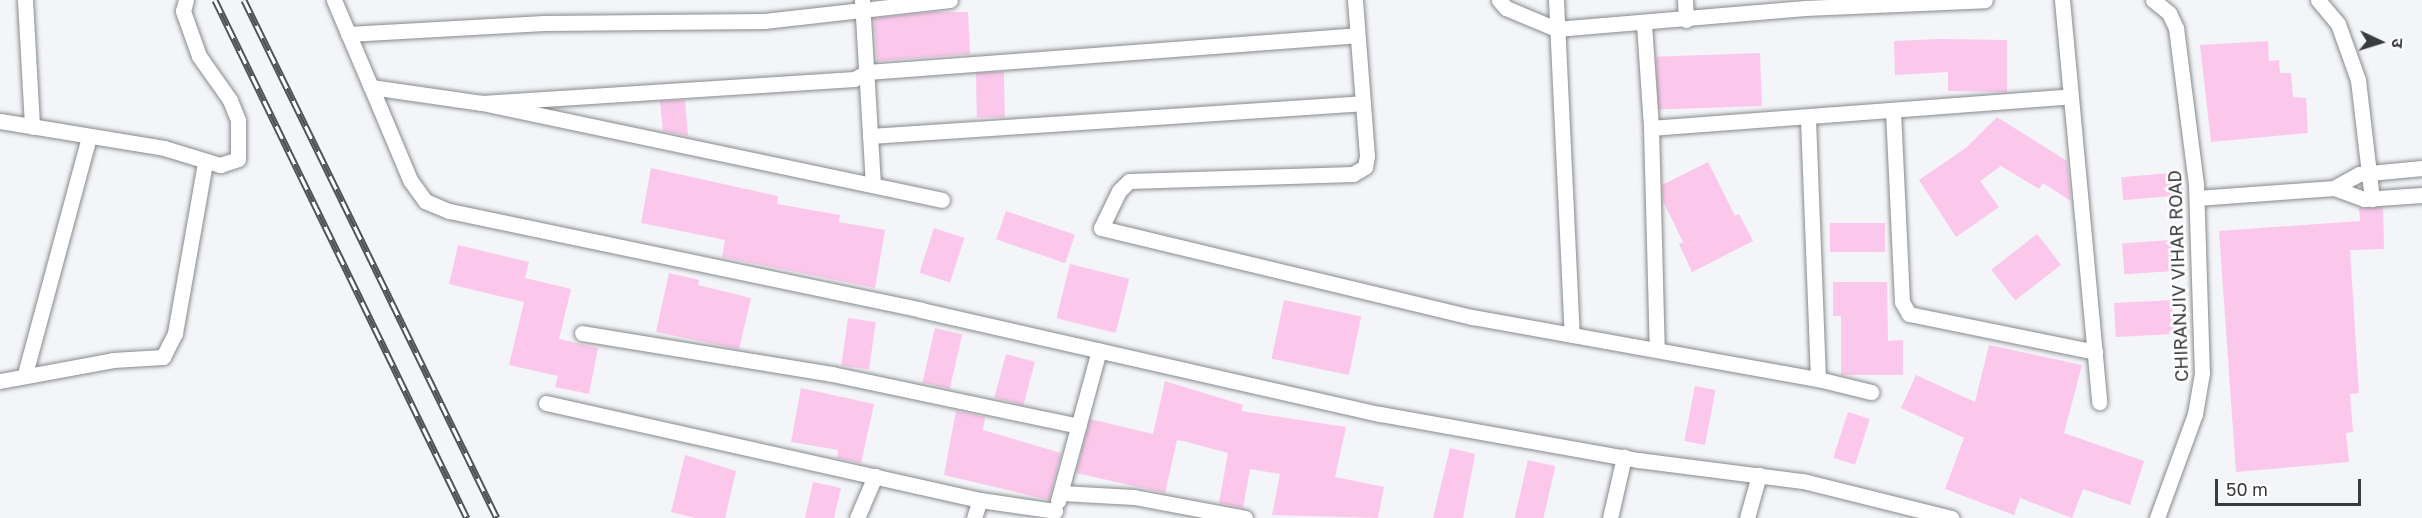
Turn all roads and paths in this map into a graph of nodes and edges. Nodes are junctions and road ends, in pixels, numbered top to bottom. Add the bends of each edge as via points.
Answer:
1 (25, 0) edge
2 (185, 0) edge
3 (334, 0) edge
4 (950, 0) edge
5 (1355, 0) edge
6 (1499, 0) edge
7 (1556, 0) edge
8 (1685, 0) edge
9 (1985, 0) edge
10 (2062, 0) edge
11 (2153, 0) edge
12 (2318, 0) edge
13 (862, 4) edge
14 (1805, 4) edge
15 (2169, 7) edge
16 (1686, 20) junction
17 (1644, 24) junction
18 (1556, 29) junction
19 (348, 34) junction
20 (1357, 35) junction
21 (867, 72) junction
22 (371, 87) junction
23 (2068, 97) junction
24 (482, 103) junction
25 (1362, 103) junction
26 (1893, 111) junction
27 (1808, 118) junction
28 (0, 121) edge
29 (32, 127) junction
30 (1651, 128) junction
31 (89, 136) junction
32 (870, 136) junction
33 (205, 162) junction
34 (2422, 168) edge
35 (2370, 172) junction
36 (873, 183) junction
37 (2334, 188) junction
38 (2422, 195) edge
39 (2197, 198) junction
40 (2372, 199) junction
41 (942, 200) dead end
42 (582, 333) dead end
43 (1572, 335) junction
44 (1099, 350) junction
45 (1657, 350) junction
46 (2095, 352) junction
47 (25, 374) junction
48 (1818, 379) junction
49 (0, 381) edge
50 (1871, 392) dead end
51 (2099, 402) dead end
52 (546, 403) dead end
53 (1078, 426) junction
54 (1624, 457) junction
55 (875, 476) junction
56 (1759, 476) junction
57 (1061, 493) junction
58 (980, 500) junction
59 (1056, 515) edge
60 (857, 518) edge
61 (974, 518) edge
62 (1245, 518) edge
63 (1610, 518) edge
64 (1747, 518) edge
65 (1951, 518) edge
66 (2157, 518) edge

1 - 29 street
2 - 33 street via 183,11 199,56 230,100 238,120 238,159 220,165
3 - 19 street
4 - 13 street
5 - 20 street
6 - 18 street via 1506,8
7 - 18 street
8 - 16 street
9 - 14 street
10 - 23 street
11 - 15 street, CHIRANJIV VIHAR ROAD
12 - 35 street via 2338,24 2358,80
13 - 19 street via 764,21 544,23
13 - 21 street
14 - 16 street
15 - 39 street, CHIRANJIV VIHAR ROAD via 2176,28
16 - 17 street
17 - 18 street
17 - 30 street
18 - 43 street
19 - 22 street
20 - 21 street
20 - 25 street
21 - 24 street via 854,79
21 - 32 street
22 - 24 street
22 - 44 street via 410,180 425,201 449,212
23 - 26 street
23 - 46 street
24 - 36 street
25 - 32 street
25 - 43 street via 1367,156 1365,167 1353,174 1130,181 1119,191 1101,228 1429,308
26 - 27 street
26 - 46 street via 1902,302 1909,314
27 - 30 street
27 - 48 street
28 - 29 street
29 - 31 street
30 - 45 street
31 - 33 street via 164,148
31 - 47 street
32 - 36 street
33 - 47 street via 175,333 164,357 113,360 57,373
34 - 35 street
35 - 37 street
35 - 40 street
36 - 41 street
37 - 39 street
37 - 40 street
38 - 40 street
39 - 66 street, CHIRANJIV VIHAR ROAD via 2201,390
42 - 53 street via 832,374
43 - 45 street
44 - 53 street
44 - 54 street via 1380,414
45 - 48 street
46 - 51 street
47 - 49 street
48 - 50 street
52 - 55 street
53 - 57 street
54 - 56 street
54 - 63 street
55 - 58 street
55 - 60 street
56 - 64 street
56 - 65 street via 1864,494
57 - 59 street
57 - 62 street via 1134,497
58 - 59 street
58 - 61 street

